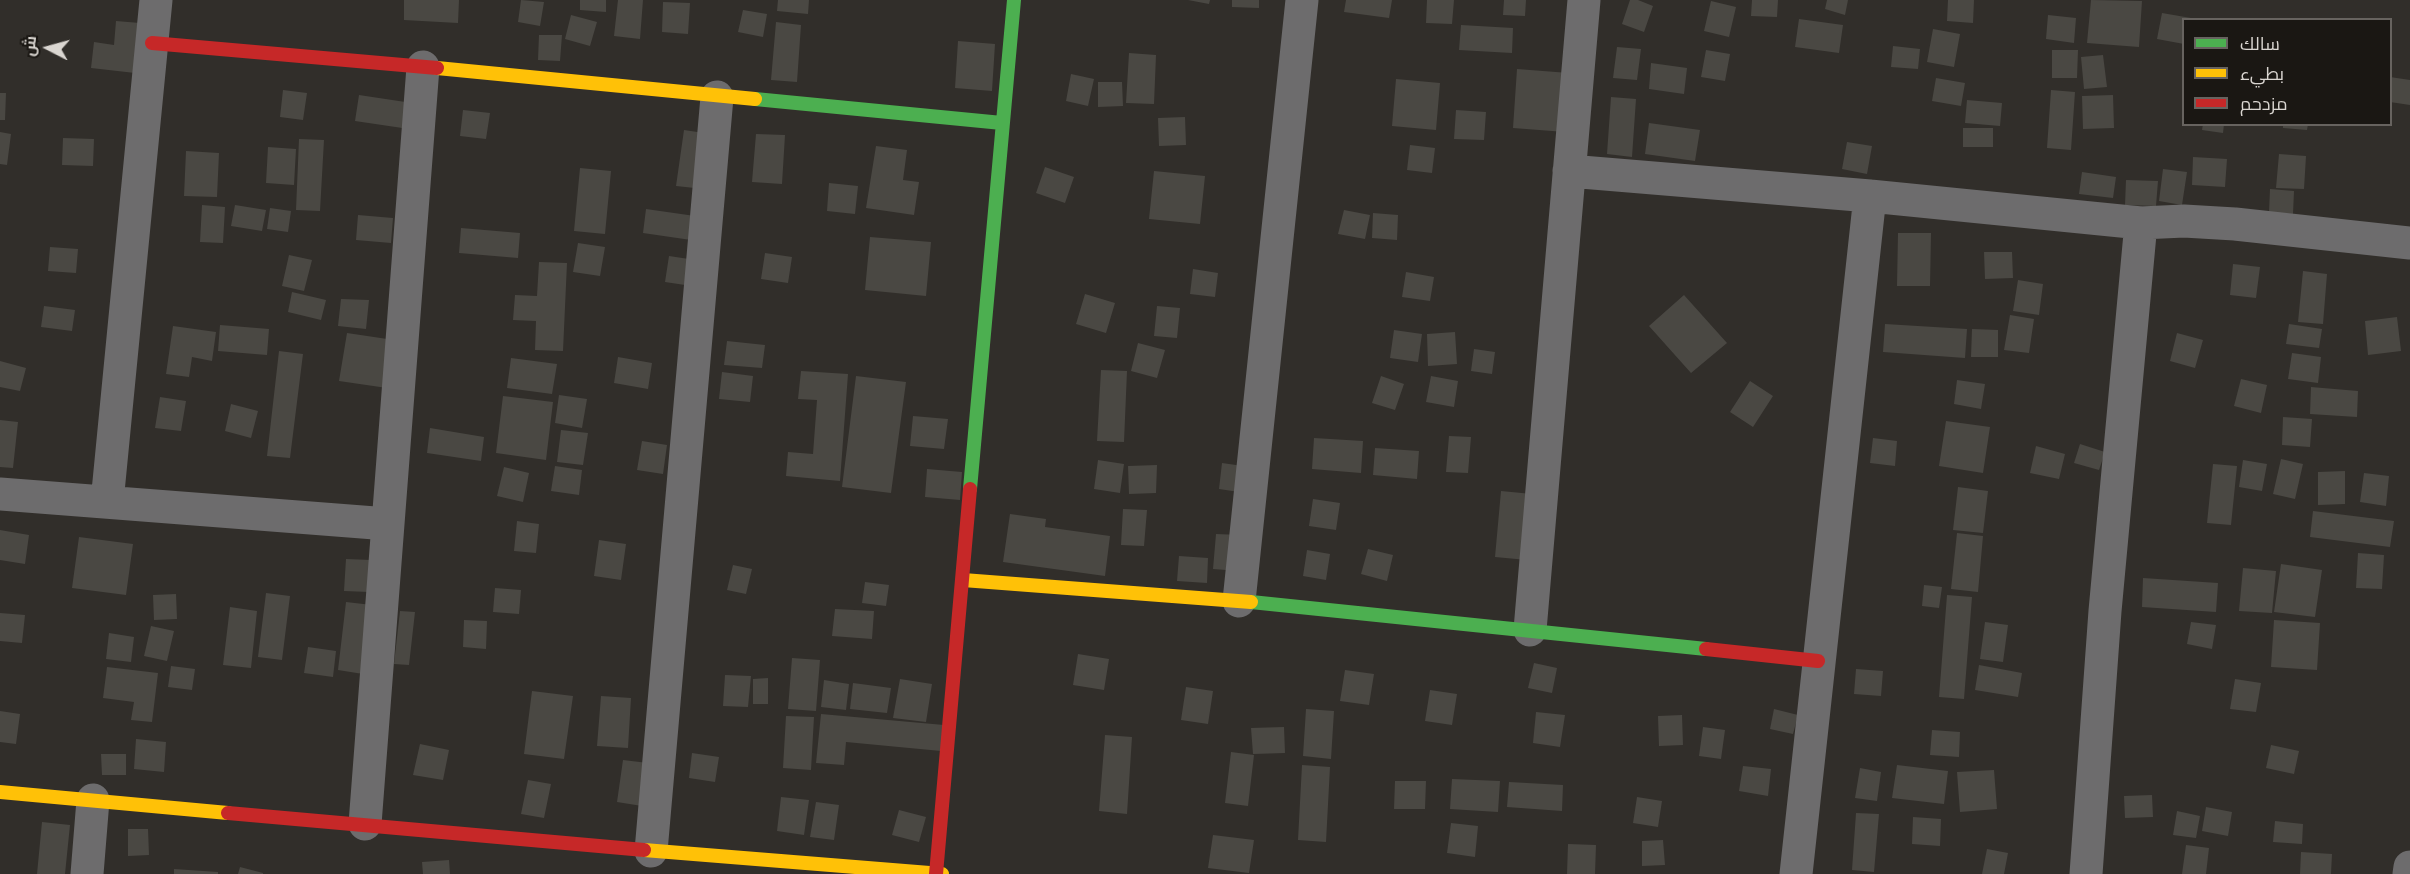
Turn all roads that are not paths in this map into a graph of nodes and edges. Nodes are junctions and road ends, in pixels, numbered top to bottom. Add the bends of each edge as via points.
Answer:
1 (156, 0) edge
2 (1014, 0) edge
3 (1302, 0) edge
4 (1584, 0) edge
5 (152, 43) junction
6 (423, 67) junction
7 (717, 97) junction
8 (1002, 123) junction
9 (1569, 171) junction
10 (1870, 196) junction
11 (2141, 223) junction
12 (2410, 243) edge
13 (0, 494) edge
14 (107, 502) junction
15 (388, 524) junction
16 (963, 580) junction
17 (1239, 601) junction
18 (1530, 630) junction
19 (1818, 662) junction
20 (0, 792) edge
21 (93, 800) junction
22 (364, 824) junction
23 (651, 851) junction
24 (2410, 867) edge
25 (87, 874) edge
26 (936, 874) edge
27 (942, 874) edge
28 (1796, 874) edge
29 (2086, 874) edge
30 (2409, 874) edge

1 - 5 street
2 - 8 street
3 - 17 street
4 - 9 street
5 - 6 street
5 - 14 street
6 - 7 street
6 - 15 street
7 - 8 street
7 - 23 street
8 - 16 street
9 - 10 street
9 - 18 street
10 - 11 street
10 - 19 street
11 - 12 street via 2235,224
11 - 29 street via 2105,611
13 - 14 street
14 - 15 street
15 - 22 street
16 - 17 street
16 - 26 street
17 - 18 street
18 - 19 street
19 - 28 street
20 - 21 street
21 - 22 street
21 - 25 street
22 - 23 street
23 - 26 street
24 - 30 street
26 - 27 street

